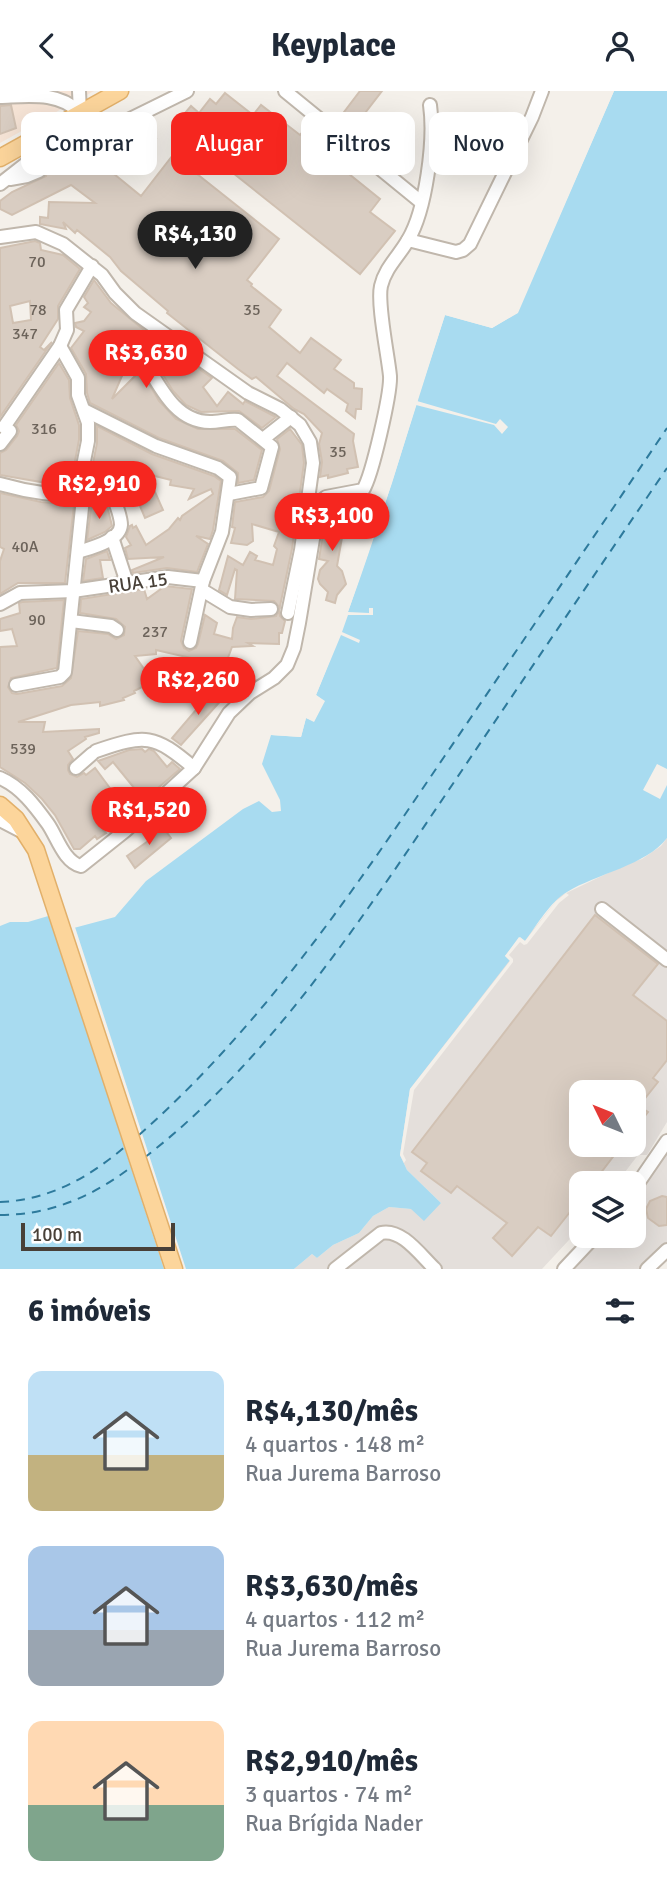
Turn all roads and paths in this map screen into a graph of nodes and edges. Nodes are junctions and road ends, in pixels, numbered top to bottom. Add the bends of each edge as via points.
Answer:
1 (77, 91) edge
2 (120, 91) edge
3 (187, 91) edge
4 (285, 91) edge
5 (542, 91) edge
6 (29, 94) edge
7 (55, 96) junction
8 (0, 97) edge
9 (430, 105) dead end
10 (79, 112) edge
11 (80, 112) edge
12 (82, 112) edge
13 (145, 112) edge
14 (21, 145) tunnel mouth
15 (0, 157) edge
16 (21, 168) tunnel mouth
17 (29, 175) tunnel mouth
18 (5, 182) edge
19 (421, 202) junction
20 (0, 237) edge
21 (408, 240) junction
22 (92, 266) junction
23 (172, 339) junction
24 (61, 346) junction
25 (84, 410) junction
26 (291, 417) junction
27 (2, 425) edge
28 (264, 439) junction
29 (0, 444) edge
30 (0, 484) edge
31 (229, 494) junction
32 (80, 497) junction
33 (107, 541) junction
34 (78, 552) junction
35 (127, 583) junction
36 (203, 585) junction
37 (73, 591) junction
38 (0, 604) edge
39 (271, 609) dead end
40 (288, 613) dead end
41 (71, 621) junction
42 (117, 629) dead end
43 (190, 642) dead end
44 (16, 685) dead end
45 (76, 768) dead end
46 (194, 768) junction
47 (0, 778) edge
48 (0, 805) edge
49 (0, 820) edge
50 (30, 839) junction
51 (602, 909) dead end
52 (667, 960) edge
53 (667, 1141) edge
54 (646, 1172) edge
55 (584, 1248) edge
56 (667, 1250) edge
57 (174, 1269) edge
58 (335, 1269) edge
59 (435, 1269) edge
60 (564, 1269) edge
61 (647, 1269) edge

1 - 7 street
1 - 11 street
2 - 12 main road
3 - 13 street
4 - 19 street
5 - 21 street via 470,244 456,252
6 - 7 street
6 - 8 street
7 - 10 street
9 - 19 street via 433,140
14 - 15 main road
16 - 18 street
17 - 18 street
19 - 21 street
20 - 22 street via 46,235
21 - 46 street via 385,273 380,289 390,381 366,485 358,493 326,497 319,503 294,649 287,665 229,713
22 - 23 street via 128,307
22 - 24 street via 66,310 67,330
23 - 26 street via 248,393
23 - 28 street via 149,369 168,400 187,417 205,422 238,420
24 - 25 street via 78,378
24 - 27 street
25 - 31 street via 156,446 218,468 230,477
25 - 32 street via 88,440
26 - 28 street
26 - 40 street via 313,453
27 - 29 street via 10,431
28 - 31 street via 272,447 261,488
30 - 32 street via 32,493
31 - 36 street via 220,542
32 - 33 street via 113,496 121,524
32 - 34 street
33 - 34 street
33 - 35 street
34 - 37 street
35 - 36 street, RUA 15 via 172,577
35 - 37 street, RUA 15
36 - 39 street via 230,607
36 - 43 street
37 - 38 street, RUA 15 via 20,593
37 - 41 street
41 - 42 street, RUA 15
41 - 44 street via 63,675
45 - 46 street via 94,753 137,739 166,746
46 - 47 street via 81,866 67,855 36,807 18,788
48 - 50 main road
49 - 50 street
50 - 57 main road
51 - 52 street
53 - 54 street
55 - 60 street
56 - 61 street
58 - 59 street via 389,1231

